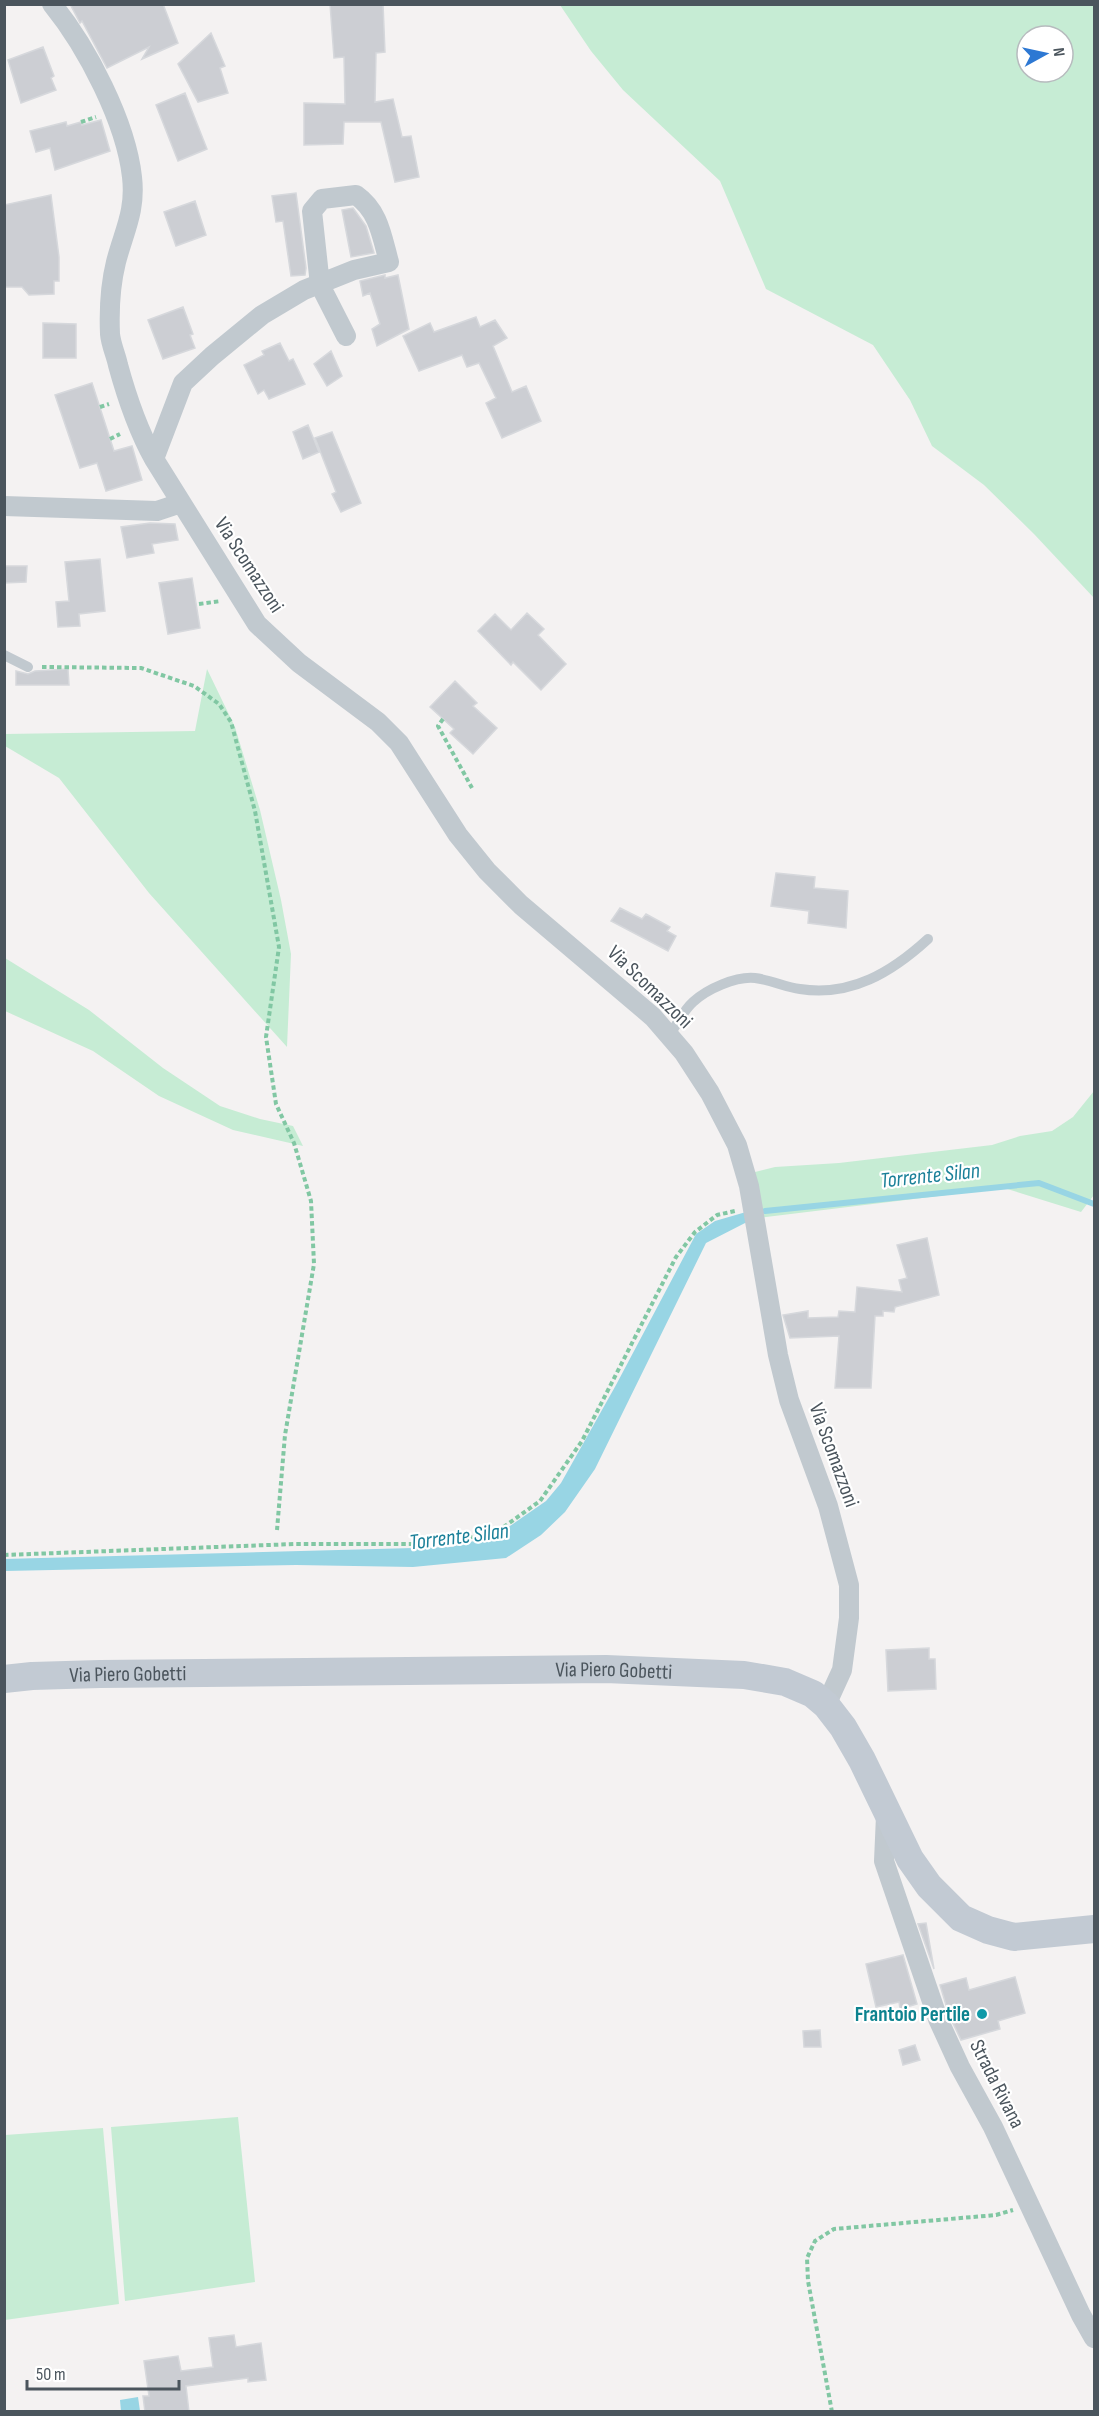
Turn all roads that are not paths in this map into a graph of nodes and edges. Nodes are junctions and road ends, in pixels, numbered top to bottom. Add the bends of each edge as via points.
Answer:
1 (52, 4) edge
2 (320, 285) junction
3 (346, 336) dead end
4 (154, 459) junction
5 (181, 503) junction
6 (4, 506) edge
7 (4, 655) edge
8 (28, 667) road end
9 (928, 939) dead end
10 (669, 1036) junction
11 (4, 1679) edge
12 (826, 1705) junction
13 (886, 1807) junction
14 (1095, 1929) edge
15 (1095, 2338) edge

1 - 4 street, Via Scomazzoni via 83,50 121,129 128,158 132,216 116,261 110,294 110,337 142,437
2 - 2 street via 354,270 388,262 378,221 356,195 322,199 312,211
2 - 3 street
2 - 4 street via 262,315 183,383
4 - 5 street, Via Scomazzoni
5 - 6 street via 157,511
5 - 10 street, Via Scomazzoni via 256,624 399,742 458,835 487,872 653,1017
7 - 8 lane
9 - 10 lane via 902,963 869,981 846,986 801,990 754,978 727,982 692,1002
10 - 12 street, Via Scomazzoni via 710,1093 737,1145 754,1208 768,1306 789,1400 828,1506 849,1585 842,1670
11 - 12 street, Via Piero Gobetti via 100,1674 641,1670 744,1675 785,1682 813,1694
12 - 13 street, Via Piero Gobetti via 843,1727
13 - 14 street, Via Piero Gobetti via 910,1859 929,1886 961,1918 1014,1937
13 - 15 street, Strada Rivana via 884,1861 938,2019

